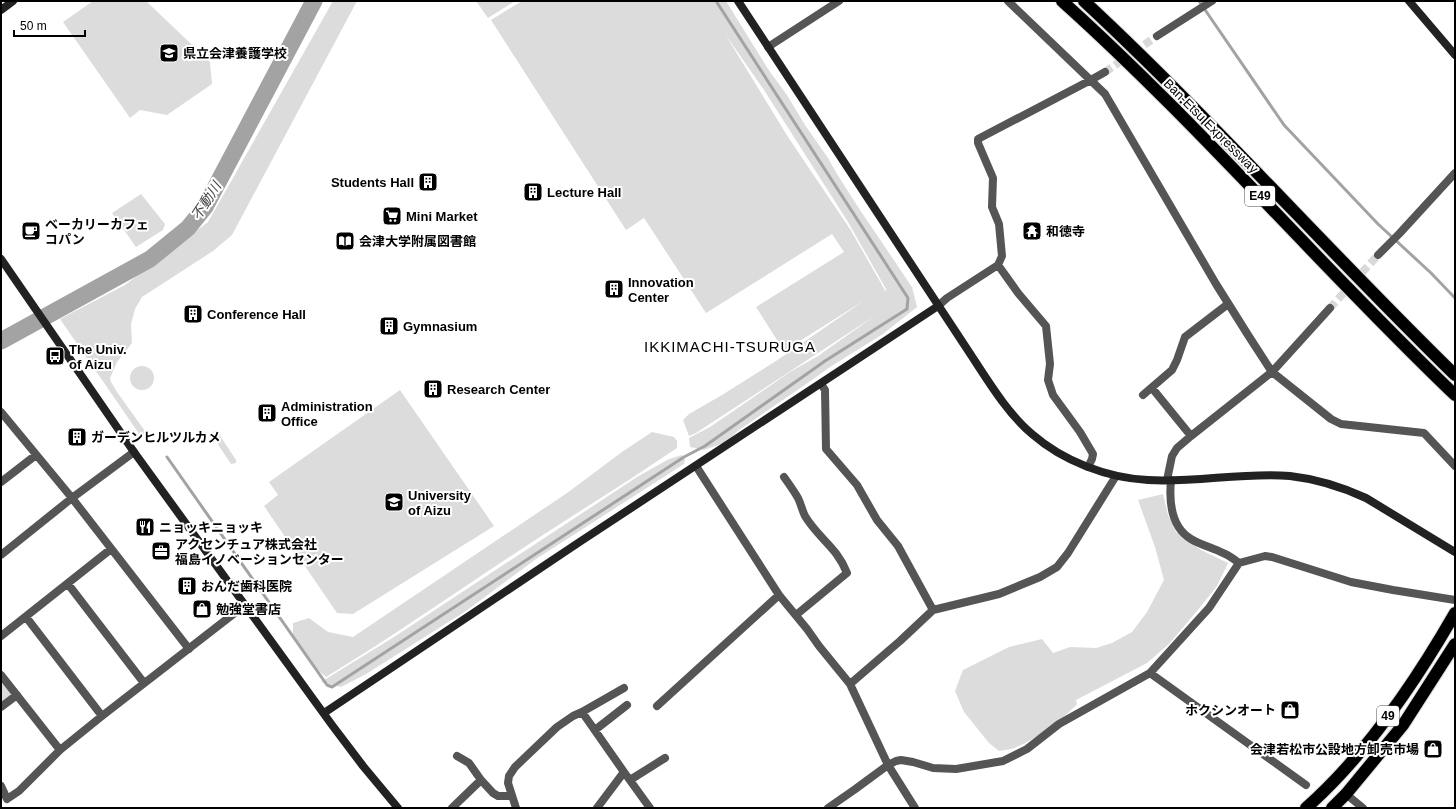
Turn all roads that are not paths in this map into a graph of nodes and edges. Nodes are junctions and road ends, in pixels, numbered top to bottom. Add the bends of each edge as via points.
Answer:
1 (13, 1) edge
2 (738, 1) edge
3 (839, 1) edge
4 (1008, 1) edge
5 (1062, 1) edge
6 (1084, 1) edge
7 (1212, 1) edge
8 (1409, 1) edge
9 (1, 10) edge
10 (1157, 36) tunnel mouth
11 (768, 47) junction
12 (1455, 55) edge
13 (1105, 72) tunnel mouth
14 (1091, 80) junction
15 (1455, 173) edge
16 (1378, 255) tunnel mouth
17 (1, 259) edge
18 (998, 264) junction
19 (1228, 304) junction
20 (938, 306) junction
21 (1330, 308) tunnel mouth
22 (1272, 372) junction
23 (1455, 375) edge
24 (821, 384) junction
25 (1152, 388) junction
26 (1143, 395) dead end
27 (1455, 395) edge
28 (1, 412) edge
29 (1190, 436) junction
30 (134, 452) junction
31 (36, 455) junction
32 (696, 466) junction
33 (1455, 466) edge
34 (1088, 467) junction
35 (1116, 476) junction
36 (784, 477) dead end
37 (1169, 480) junction
38 (1, 482) edge
39 (72, 498) junction
40 (111, 549) junction
41 (1455, 552) edge
42 (1, 555) edge
43 (1239, 563) junction
44 (68, 584) junction
45 (779, 595) junction
46 (1455, 600) edge
47 (245, 605) junction
48 (933, 610) junction
49 (1455, 613) edge
50 (796, 615) junction
51 (26, 617) junction
52 (1, 636) edge
53 (1455, 644) edge
54 (189, 649) junction
55 (1150, 673) junction
56 (1, 675) edge
57 (144, 683) junction
58 (850, 684) junction
59 (624, 688) dead end
60 (16, 695) junction
61 (627, 705) dead end
62 (656, 706) dead end
63 (1, 707) edge
64 (582, 712) junction
65 (324, 714) junction
66 (102, 716) junction
67 (594, 730) junction
68 (60, 750) junction
69 (457, 756) dead end
70 (665, 758) dead end
71 (888, 765) junction
72 (624, 772) junction
73 (481, 780) junction
74 (630, 780) junction
75 (1306, 785) dead end
76 (1, 786) edge
77 (1346, 794) junction
78 (512, 796) junction
79 (398, 808) edge
80 (452, 808) edge
81 (516, 808) edge
82 (597, 808) edge
83 (650, 808) edge
84 (828, 808) edge
85 (915, 808) edge
86 (1306, 808) edge
87 (1332, 808) edge
88 (1363, 808) edge

1 - 9 street
2 - 11 street
3 - 11 street
4 - 14 street
5 - 27 highway, Ban-Etsu Expressway / E49 via 1174,108
6 - 23 highway, Ban-Etsu Expressway / E49 via 1244,158
7 - 10 street
8 - 12 street
11 - 20 street
13 - 14 street
14 - 18 street via 978,139 993,178 992,207 999,224 1002,256
14 - 19 street via 1105,94 1126,128
15 - 16 street
17 - 30 street
18 - 20 street
18 - 34 street via 1046,326 1050,364 1048,380 1053,395 1093,454
19 - 22 street
19 - 25 street via 1184,337 1172,370
20 - 24 street
20 - 34 street via 994,389 1024,427 1056,450
21 - 22 street
22 - 29 street
22 - 33 street via 1336,422 1424,433
24 - 32 street
24 - 48 street via 825,390 826,449 857,485 876,520 898,546
25 - 26 street
25 - 29 street
28 - 31 street
29 - 37 street via 1172,456
30 - 39 street
30 - 47 street
31 - 38 street
31 - 39 street
32 - 45 street
32 - 65 street
34 - 35 street
35 - 37 street
35 - 48 street via 1057,567 999,594
36 - 50 street via 799,499 804,515 821,538 838,554 847,573
37 - 41 street via 1276,475 1322,482 1366,498
37 - 43 street via 1170,506 1182,531
39 - 40 street
39 - 42 street
40 - 44 street
40 - 54 street
43 - 46 street via 1266,556 1272,557 1351,582
43 - 55 street via 1209,608
44 - 51 street
44 - 57 street
45 - 50 street
45 - 62 street
47 - 54 street
47 - 65 street
48 - 58 street
49 - 86 highway, 49 via 1433,651 1383,722 1353,760
50 - 58 street
51 - 52 street
51 - 66 street
53 - 77 highway, 49 via 1403,725
54 - 57 street
55 - 71 street via 1059,724 1026,749 1003,761 956,769 933,768 901,760
55 - 75 street
56 - 60 street
57 - 66 street
58 - 71 street
59 - 64 street
60 - 63 street
60 - 68 street
61 - 67 street
64 - 67 street
64 - 78 street via 557,727 514,767 508,783
65 - 79 street
66 - 68 street
67 - 72 street
68 - 76 street via 7,799
69 - 73 street via 470,763
70 - 74 street
71 - 84 street
71 - 85 street
72 - 74 street
72 - 82 street
73 - 78 street via 498,796
73 - 80 street
74 - 83 street
77 - 87 highway, 49
77 - 88 street
78 - 81 street

